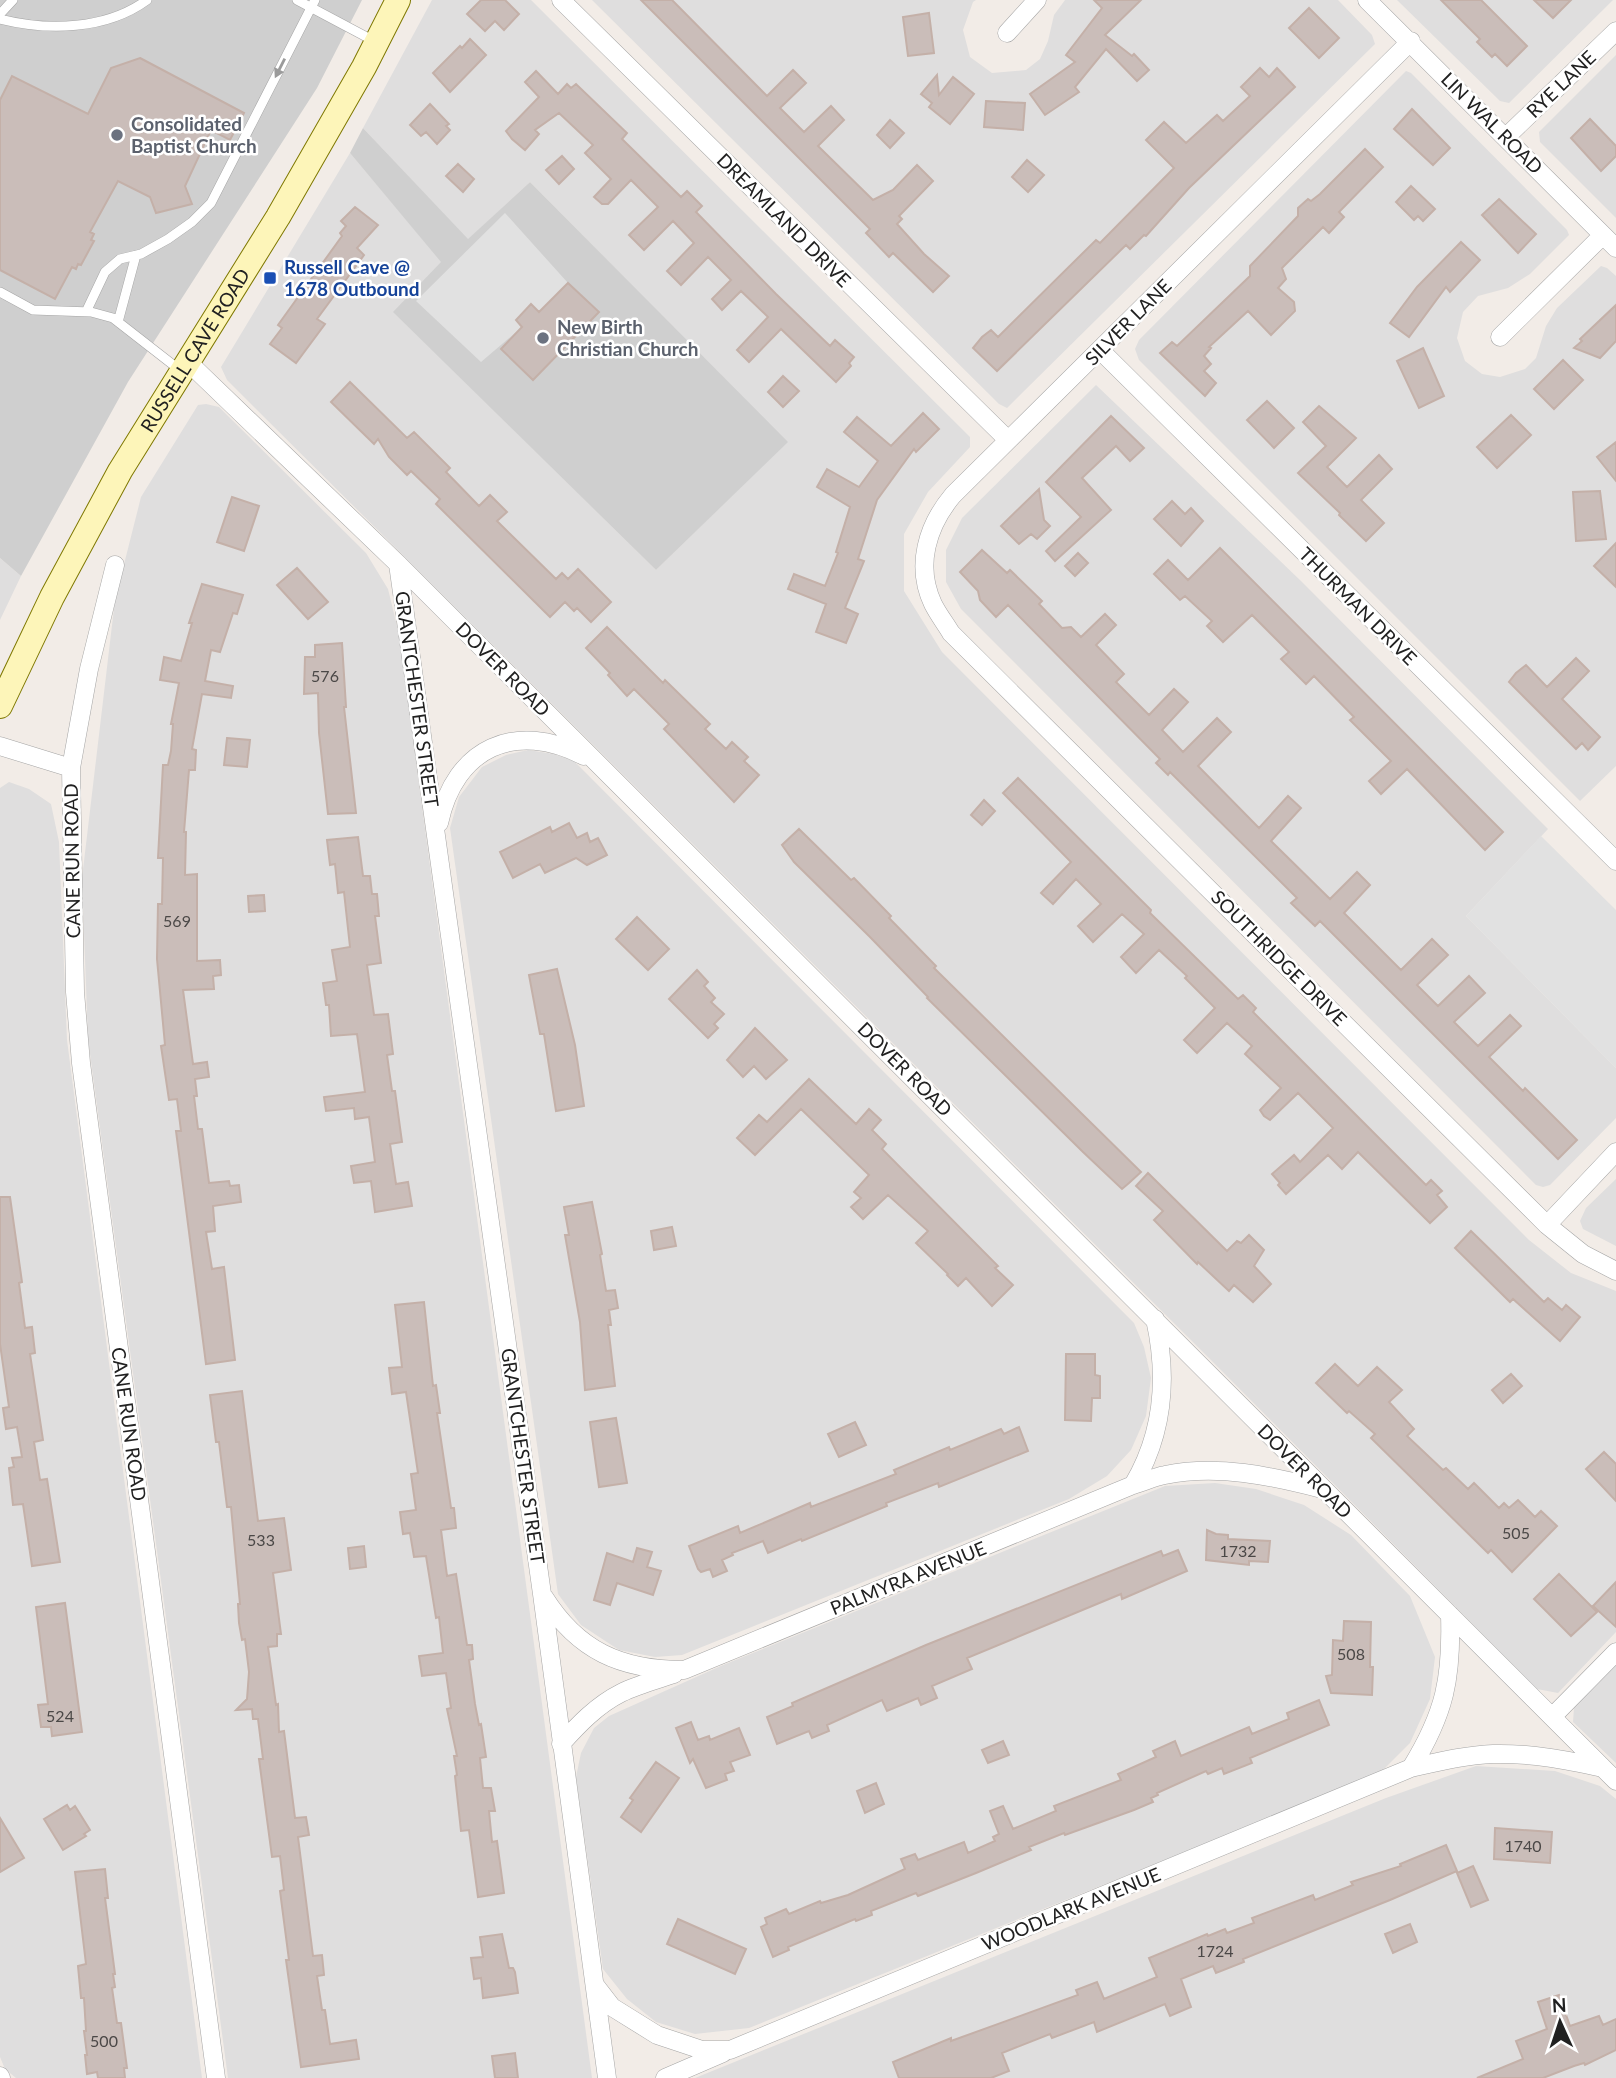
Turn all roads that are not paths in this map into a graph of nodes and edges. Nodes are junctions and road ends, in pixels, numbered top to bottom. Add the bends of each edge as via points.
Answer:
1 (13, 0) edge
2 (147, 0) edge
3 (297, 0) edge
4 (398, 0) edge
5 (561, 0) edge
6 (1037, 0) edge
7 (1367, 0) edge
8 (313, 4) edge
9 (0, 16) edge
10 (1616, 31) edge
11 (1007, 33) dead end
12 (1410, 41) junction
13 (376, 43) junction
14 (1506, 137) junction
15 (1609, 242) edge
16 (136, 255) junction
17 (0, 292) edge
18 (86, 312) junction
19 (118, 322) junction
20 (1500, 337) dead end
21 (1100, 350) junction
22 (186, 368) junction
23 (1008, 440) junction
24 (398, 564) junction
25 (115, 565) dead end
26 (951, 633) joint
27 (0, 706) edge
28 (0, 746) edge
29 (596, 762) junction
30 (71, 768) junction
31 (437, 834) junction
32 (1616, 861) edge
33 (1616, 1152) edge
34 (1547, 1225) junction
35 (1616, 1271) edge
36 (1155, 1318) junction
37 (1133, 1485) junction
38 (1323, 1490) junction
39 (542, 1594) junction
40 (1450, 1615) junction
41 (1616, 1652) edge
42 (684, 1670) junction
43 (1552, 1717) junction
44 (561, 1744) junction
45 (1412, 1768) junction
46 (1609, 1774) edge
47 (593, 1982) junction
48 (730, 2050) junction
49 (216, 2078) edge
50 (607, 2078) edge
51 (665, 2078) edge

1 - 9 lane
2 - 9 lane via 136,9 81,26 27,26
3 - 8 lane
4 - 13 main road, RUSSELL CAVE ROAD
5 - 23 street, DREAMLAND DRIVE
6 - 11 street
7 - 12 street, LIN WAL ROAD
8 - 13 lane
8 -> 16 lane via 211,203 168,239
10 - 14 street, RYE LANE
12 - 14 street, LIN WAL ROAD
12 - 21 street, SILVER LANE
13 - 22 main road, RUSSELL CAVE ROAD
14 - 15 street, LIN WAL ROAD
15 - 20 street
16 - 18 lane via 120,259 105,272
16 - 19 lane
17 - 18 lane via 33,310
18 - 19 lane
19 - 22 lane
21 - 23 street, SILVER LANE
21 - 32 street, THURMAN DRIVE
22 - 24 street, DOVER ROAD
22 - 27 main road, RUSSELL CAVE ROAD via 120,471
23 - 26 street, SILVER LANE via 953,495 931,528 925,578
24 - 29 street, DOVER ROAD
24 - 31 street, GRANTCHESTER STREET
25 - 30 street, CANE RUN ROAD
26 - 34 street, SOUTHRIDGE DRIVE
28 - 30 street, CANE RUN ROAD
29 - 31 street, GRANTCHESTER STREET via 540,740 500,744 463,769 449,790
29 - 36 street, DOVER ROAD
30 - 49 street, CANE RUN ROAD via 75,992 81,1063
31 - 39 street, GRANTCHESTER STREET
33 - 34 street
34 - 35 street, SOUTHRIDGE DRIVE via 1583,1254
36 - 37 street via 1163,1368 1162,1404 1152,1447
36 - 38 street, DOVER ROAD
37 - 38 street, PALMYRA AVENUE via 1164,1475 1228,1471
37 - 42 street, PALMYRA AVENUE
38 - 40 street, DOVER ROAD
39 - 42 street, PALMYRA AVENUE via 565,1627 612,1659 657,1670
39 - 44 street, GRANTCHESTER STREET
40 - 43 street, DOVER ROAD
40 - 45 street via 1448,1682 1431,1736
41 - 43 street
42 - 44 street, PALMYRA AVENUE via 621,1693
43 - 46 street, DOVER ROAD
44 - 47 street, GRANTCHESTER STREET
45 - 46 street, WOODLARK AVENUE via 1492,1754 1551,1757
45 - 48 street, WOODLARK AVENUE
47 - 48 street, WOODLARK AVENUE via 612,2007 657,2035 702,2050
47 - 50 street, GRANTCHESTER STREET
48 - 51 street, WOODLARK AVENUE

